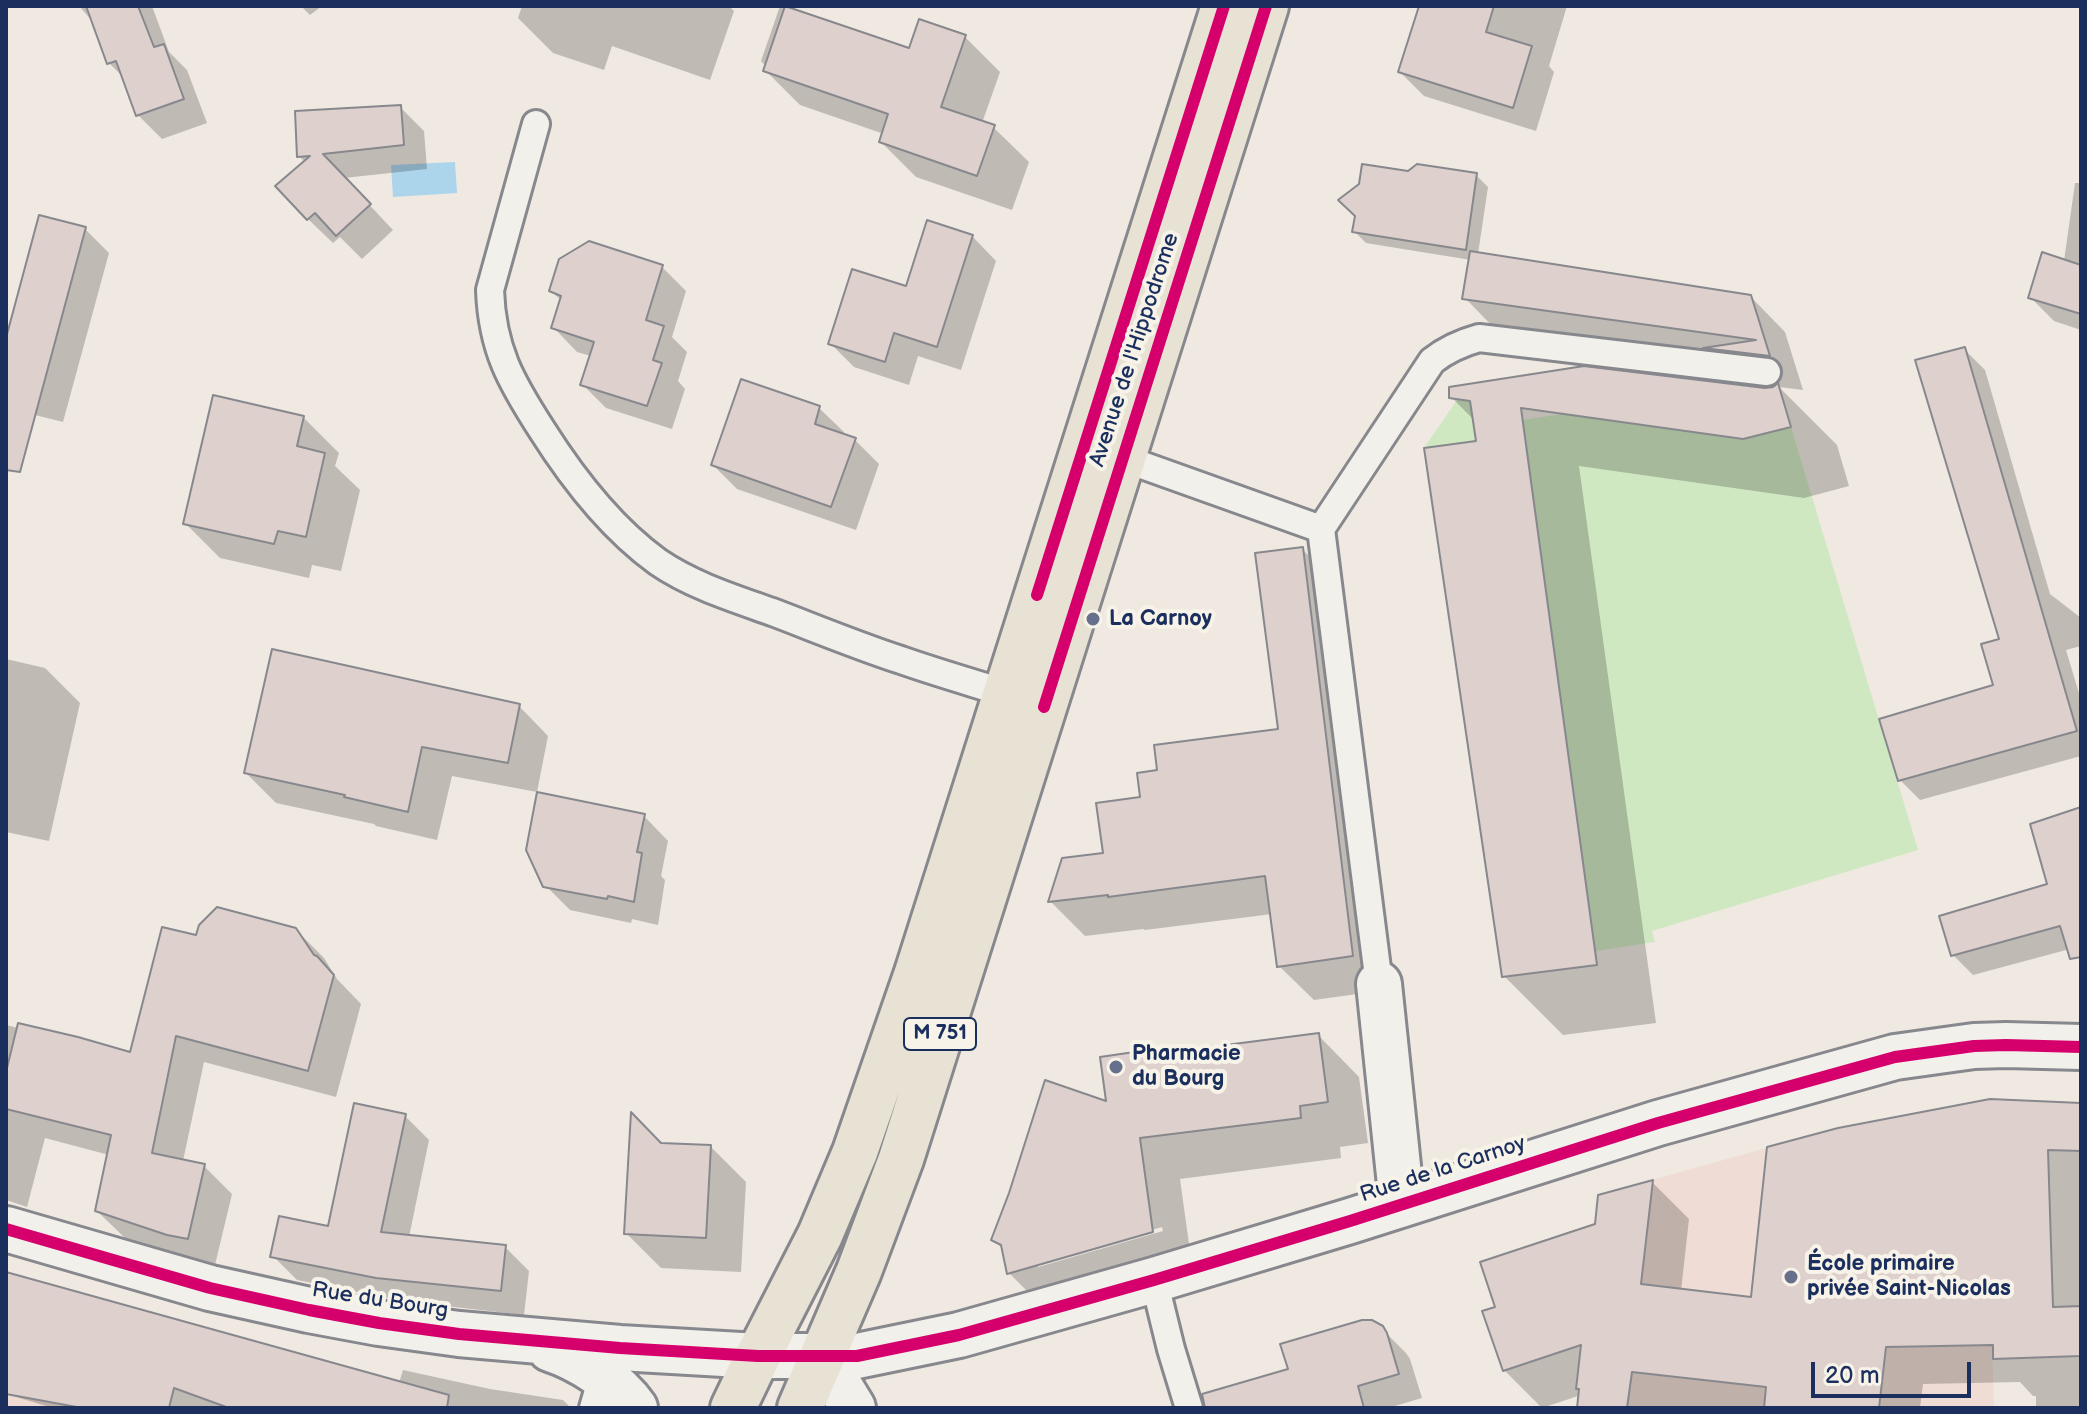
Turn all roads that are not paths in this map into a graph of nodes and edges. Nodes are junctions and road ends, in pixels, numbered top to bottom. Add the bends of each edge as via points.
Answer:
1 (1224, 6) edge
2 (1266, 6) edge
3 (536, 124) dead end
4 (1767, 372) dead end
5 (1103, 451) junction
6 (1321, 529) junction
7 (1005, 693) junction
8 (1379, 984) joint
9 (2081, 1047) edge
10 (1402, 1204) junction
11 (6, 1229) edge
12 (1154, 1280) junction
13 (525, 1341) junction
14 (758, 1356) junction
15 (822, 1357) junction
16 (611, 1399) edge
17 (733, 1408) edge
18 (800, 1408) edge
19 (853, 1408) edge
20 (1189, 1408) edge

1 - 5 main road, Avenue de l'Hippodrome / M 751
2 - 5 main road, Avenue de l'Hippodrome / M 751
3 - 7 lane via 490,290 491,318 508,375 583,488 645,553 697,583
4 - 6 lane via 1479,338 1466,342 1432,361
5 - 6 lane
5 - 7 main road, Avenue de l'Hippodrome / M 751
5 - 15 main road, Avenue de l'Hippodrome / M 751 via 889,1195
6 - 8 lane
7 - 14 main road, Avenue de l'Hippodrome / M 751 via 855,1152 820,1235
8 - 10 street
9 - 10 street, Rue de la Carnoy via 1974,1046 1895,1057 1658,1123
10 - 12 street, Rue de la Carnoy
11 - 13 street, Rue du Bourg via 168,1277 309,1310
12 - 15 street, Rue de la Carnoy via 947,1338 857,1356
12 - 20 lane
13 - 14 street, Rue du Bourg
13 - 16 street, Rue du Bourg via 582,1364
14 - 15 street, Rue de la Carnoy
14 - 17 main road, Avenue de l'Hippodrome / M 751
15 - 18 main road, Avenue de l'Hippodrome / M 751
15 - 19 street

